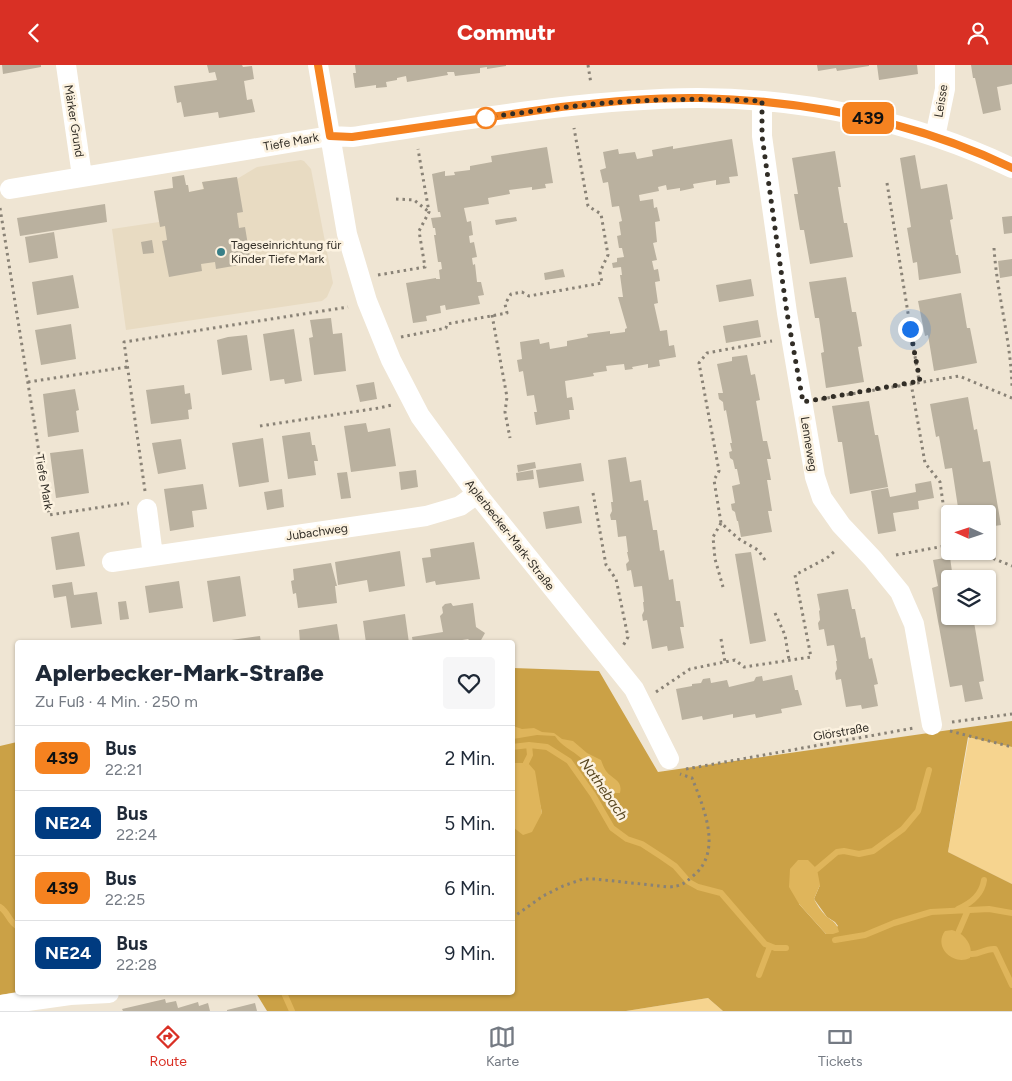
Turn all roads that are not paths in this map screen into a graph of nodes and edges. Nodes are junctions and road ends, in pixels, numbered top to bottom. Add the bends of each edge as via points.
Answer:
1 (66, 65) edge
2 (318, 65) edge
3 (945, 65) edge
4 (762, 101) junction
5 (330, 136) junction
6 (935, 137) junction
7 (1012, 168) edge
8 (82, 176) junction
9 (10, 189) dead end
10 (476, 494) junction
11 (146, 504) road end
12 (153, 556) junction
13 (112, 562) dead end
14 (932, 725) road end
15 (671, 765) road end
16 (70, 995) edge
17 (0, 1005) edge

1 - 8 street, Märker Grund
2 - 5 street, Aplerbecker-Mark-Straße
3 - 6 street, Leisse via 945,89
4 - 5 street, Tiefe Mark via 699,98 594,104 352,137
4 - 6 street, Tiefe Mark via 862,116
4 - 14 street, Lenneweg via 762,136 815,477 822,498 848,535 900,592 914,624
5 - 8 street, Tiefe Mark
5 - 10 street, Aplerbecker-Mark-Straße via 347,234 367,301 391,360 420,416
6 - 7 street, Tiefe Mark
8 - 9 street, Tiefe Mark
10 - 12 street, Jubachweg via 460,506 426,516
10 - 15 street, Aplerbecker-Mark-Straße via 634,689
11 - 12 street
12 - 13 street, Jubachweg
16 - 17 street

